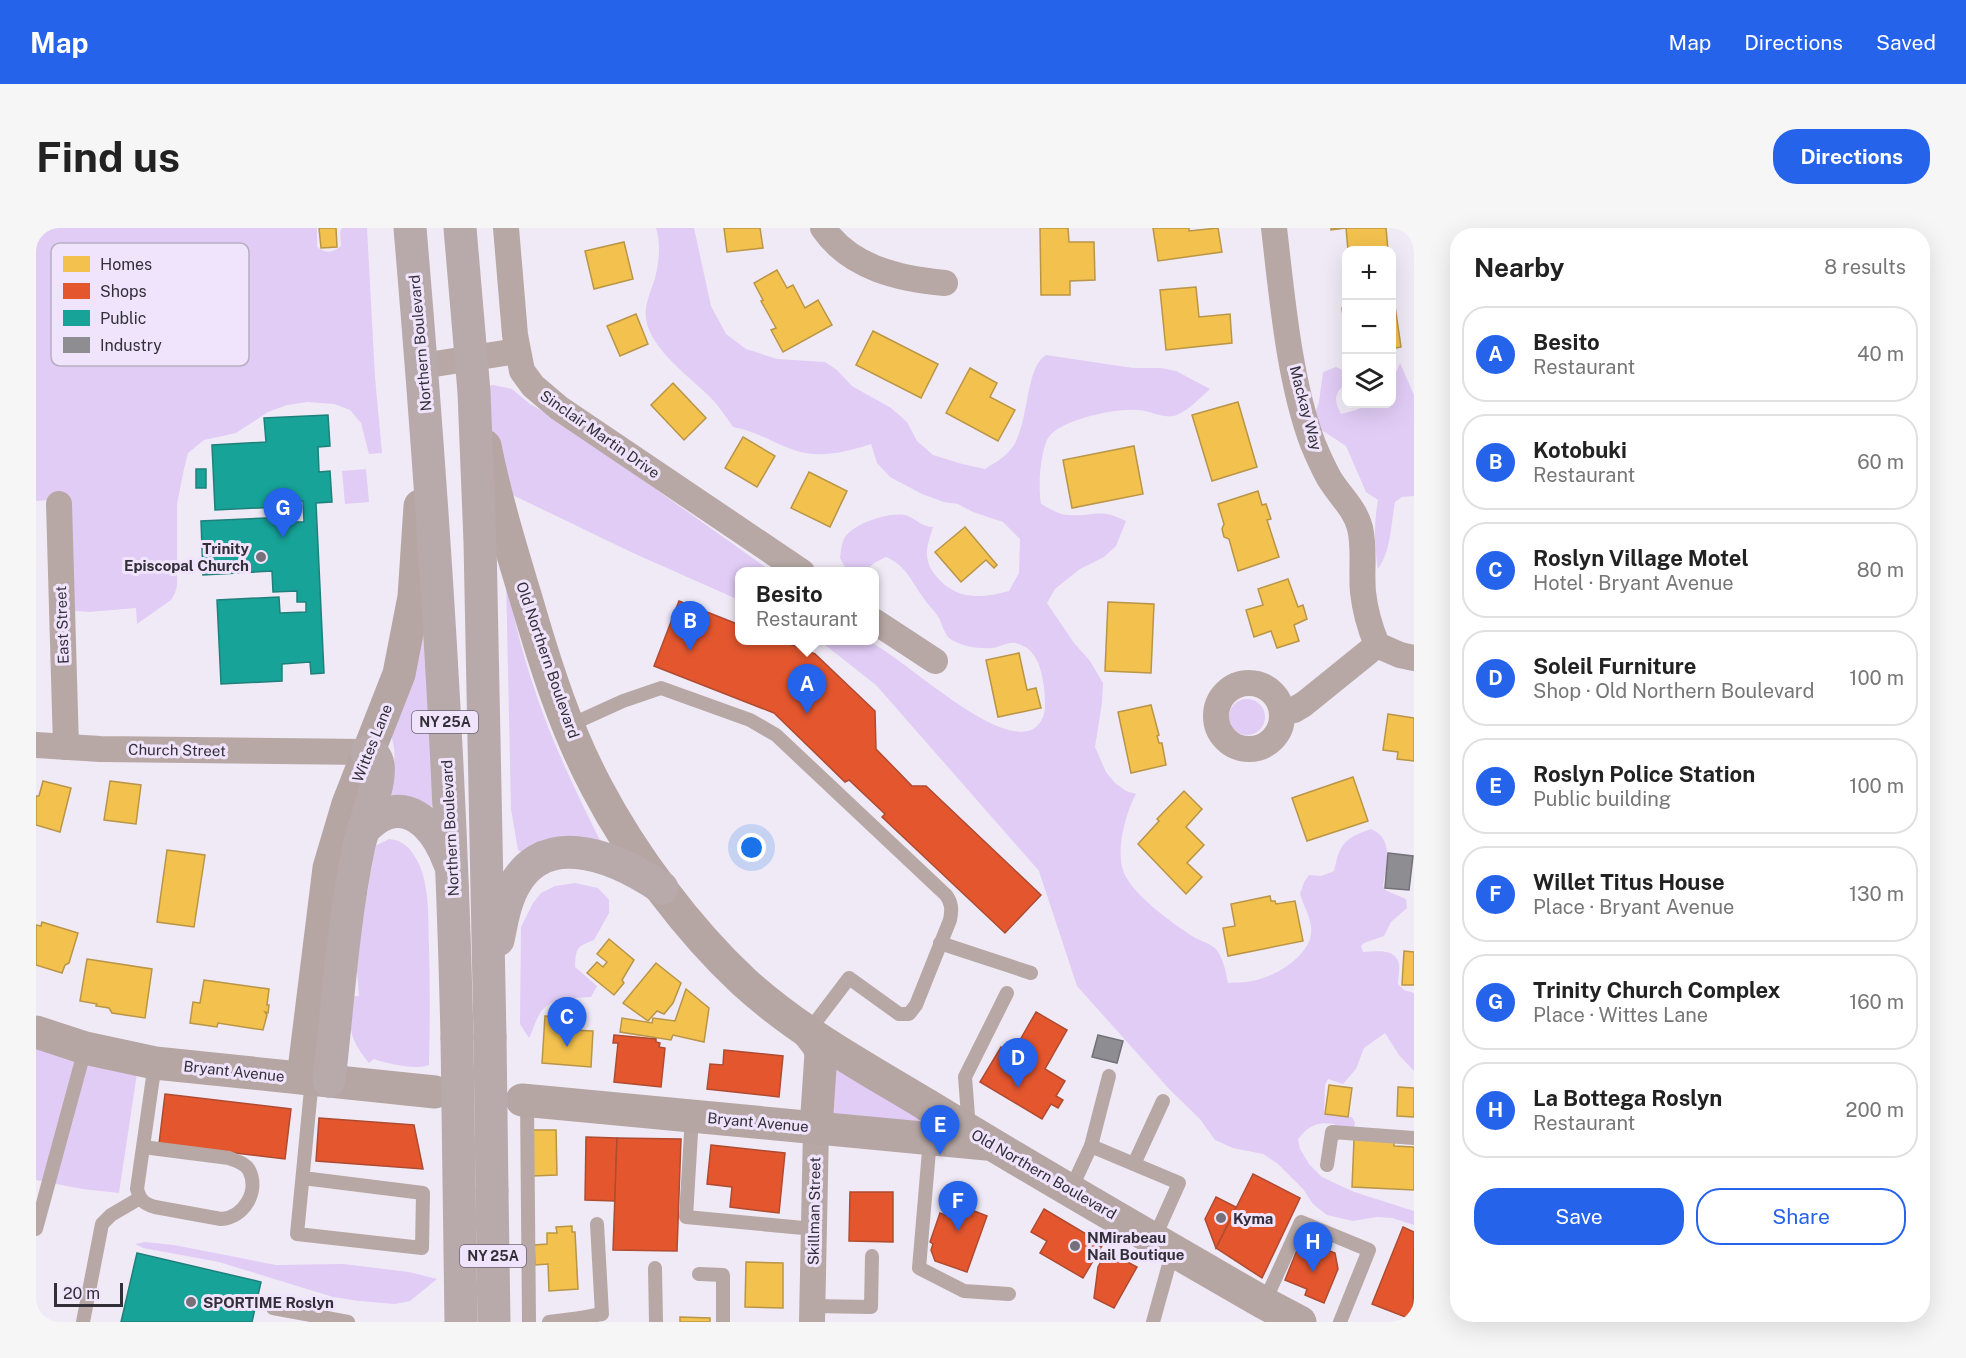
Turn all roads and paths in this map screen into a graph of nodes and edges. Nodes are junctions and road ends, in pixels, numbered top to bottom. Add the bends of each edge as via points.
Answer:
1 (410, 228) edge
2 (460, 228) edge
3 (506, 228) edge
4 (823, 228) edge
5 (1274, 228) edge
6 (945, 283) dead end
7 (517, 351) junction
8 (471, 360) junction
9 (422, 366) junction
10 (474, 392) junction
11 (425, 405) junction
12 (59, 504) dead end
13 (795, 567) edge
14 (879, 624) edge
15 (1377, 645) junction
16 (1414, 658) edge
17 (934, 661) dead end
18 (1282, 711) dead end
19 (568, 726) junction
20 (36, 745) edge
21 (66, 747) junction
22 (318, 751) junction
23 (367, 752) junction
24 (355, 817) junction
25 (453, 876) junction
26 (662, 888) junction
27 (940, 943) junction
28 (1030, 973) dead end
29 (1007, 993) dead end
30 (36, 1032) edge
31 (808, 1032) junction
32 (490, 1037) junction
33 (85, 1048) junction
34 (155, 1063) junction
35 (1109, 1076) dead end
36 (315, 1079) junction
37 (435, 1092) dead end
38 (525, 1100) joint
39 (1163, 1101) dead end
40 (692, 1116) junction
41 (816, 1128) junction
42 (981, 1138) junction
43 (1414, 1138) edge
44 (930, 1139) junction
45 (1091, 1146) junction
46 (143, 1147) junction
47 (1134, 1164) junction
48 (1327, 1166) dead end
49 (303, 1178) junction
50 (1071, 1189) junction
51 (140, 1198) junction
52 (39, 1207) edge
53 (597, 1224) dead end
54 (36, 1229) edge
55 (814, 1229) junction
56 (1164, 1245) junction
57 (872, 1256) dead end
58 (655, 1268) dead end
59 (699, 1274) dead end
60 (1009, 1294) dead end
61 (1264, 1303) junction
62 (273, 1308) dead end
63 (812, 1314) edge
64 (581, 1320) edge
65 (83, 1322) edge
66 (348, 1322) edge
67 (461, 1322) edge
68 (494, 1322) edge
69 (529, 1322) edge
70 (549, 1322) edge
71 (656, 1322) edge
72 (723, 1322) edge
73 (1153, 1322) edge
74 (1300, 1322) edge
75 (1340, 1322) edge

1 - 9 main road, Northern Boulevard / NY 25A
2 - 8 main road, NY 25A
3 - 7 street, Sinclair Martin Drive
4 - 6 street via 846,252 878,270
5 - 15 street, Mackay Way via 1296,380 1320,460 1350,505 1359,527 1363,594
7 - 8 street
7 - 13 street, Sinclair Martin Drive via 522,371 533,386 559,408
8 - 9 street
8 - 10 main road, NY 25A
9 - 11 main road, Northern Boulevard / NY 25A
10 - 19 main road, Old Northern Boulevard via 503,524
10 - 32 main road, NY 25A
11 - 23 main road, Wittes Lane via 414,597 399,674
11 - 25 main road, Northern Boulevard / NY 25A
12 - 21 street, East Street
14 - 17 street
15 - 16 street
15 - 18 street via 1304,704
19 - 26 main road, Old Northern Boulevard via 597,788
19 - 27 lane via 662,688 762,725 946,895 952,911
20 - 21 street, Church Street
21 - 22 street, Church Street
22 - 23 street, Church Street
22 - 24 street via 342,769
23 - 24 main road via 377,762 378,775
24 - 25 main road via 375,819 386,813 405,812 420,819 437,836
24 - 36 main road via 348,908
25 - 67 main road, Northern Boulevard / NY 25A, bridge
26 - 31 main road, Old Northern Boulevard via 737,975
26 - 32 main road via 630,869 581,853 560,852 534,862 513,887 503,913
27 - 28 lane
27 - 31 lane via 909,1014 899,1014 849,978
29 - 42 lane via 965,1077
30 - 33 main road, Bryant Avenue
31 - 41 main road, Skillman Street via 820,1053
31 - 42 main road, Old Northern Boulevard
32 - 68 main road, NY 25A, bridge
33 - 34 main road, Bryant Avenue
33 - 52 lane
34 - 36 main road, Bryant Avenue
34 - 46 lane
35 - 45 lane
36 - 37 main road, Bryant Avenue
36 - 49 lane
38 - 40 main road, Bryant Avenue
38 - 69 lane
39 - 47 lane
40 - 41 main road, Bryant Avenue
40 - 55 lane via 686,1217
41 - 44 main road, Bryant Avenue
41 - 55 street, Skillman Street
42 - 44 main road, Bryant Avenue
42 - 50 main road, Old Northern Boulevard
43 - 48 lane via 1332,1132
44 - 60 lane via 919,1268 964,1291
45 - 47 lane
45 - 50 lane
46 - 51 lane via 136,1189
46 - 51 lane via 229,1158 248,1170 252,1182 246,1205 230,1219 146,1205
47 - 56 lane via 1179,1183
49 - 49 lane via 297,1234 422,1248 423,1193
50 - 56 main road, Old Northern Boulevard
51 - 65 lane via 102,1224
52 - 54 lane
53 - 64 lane via 602,1314
55 - 63 street, Skillman Street
56 - 61 main road, Old Northern Boulevard
56 - 73 lane
57 - 63 lane via 871,1307
58 - 71 lane
59 - 72 lane via 723,1275
61 - 74 main road, Old Northern Boulevard
61 - 75 lane via 1301,1222 1369,1250
62 - 66 lane
64 - 70 lane

